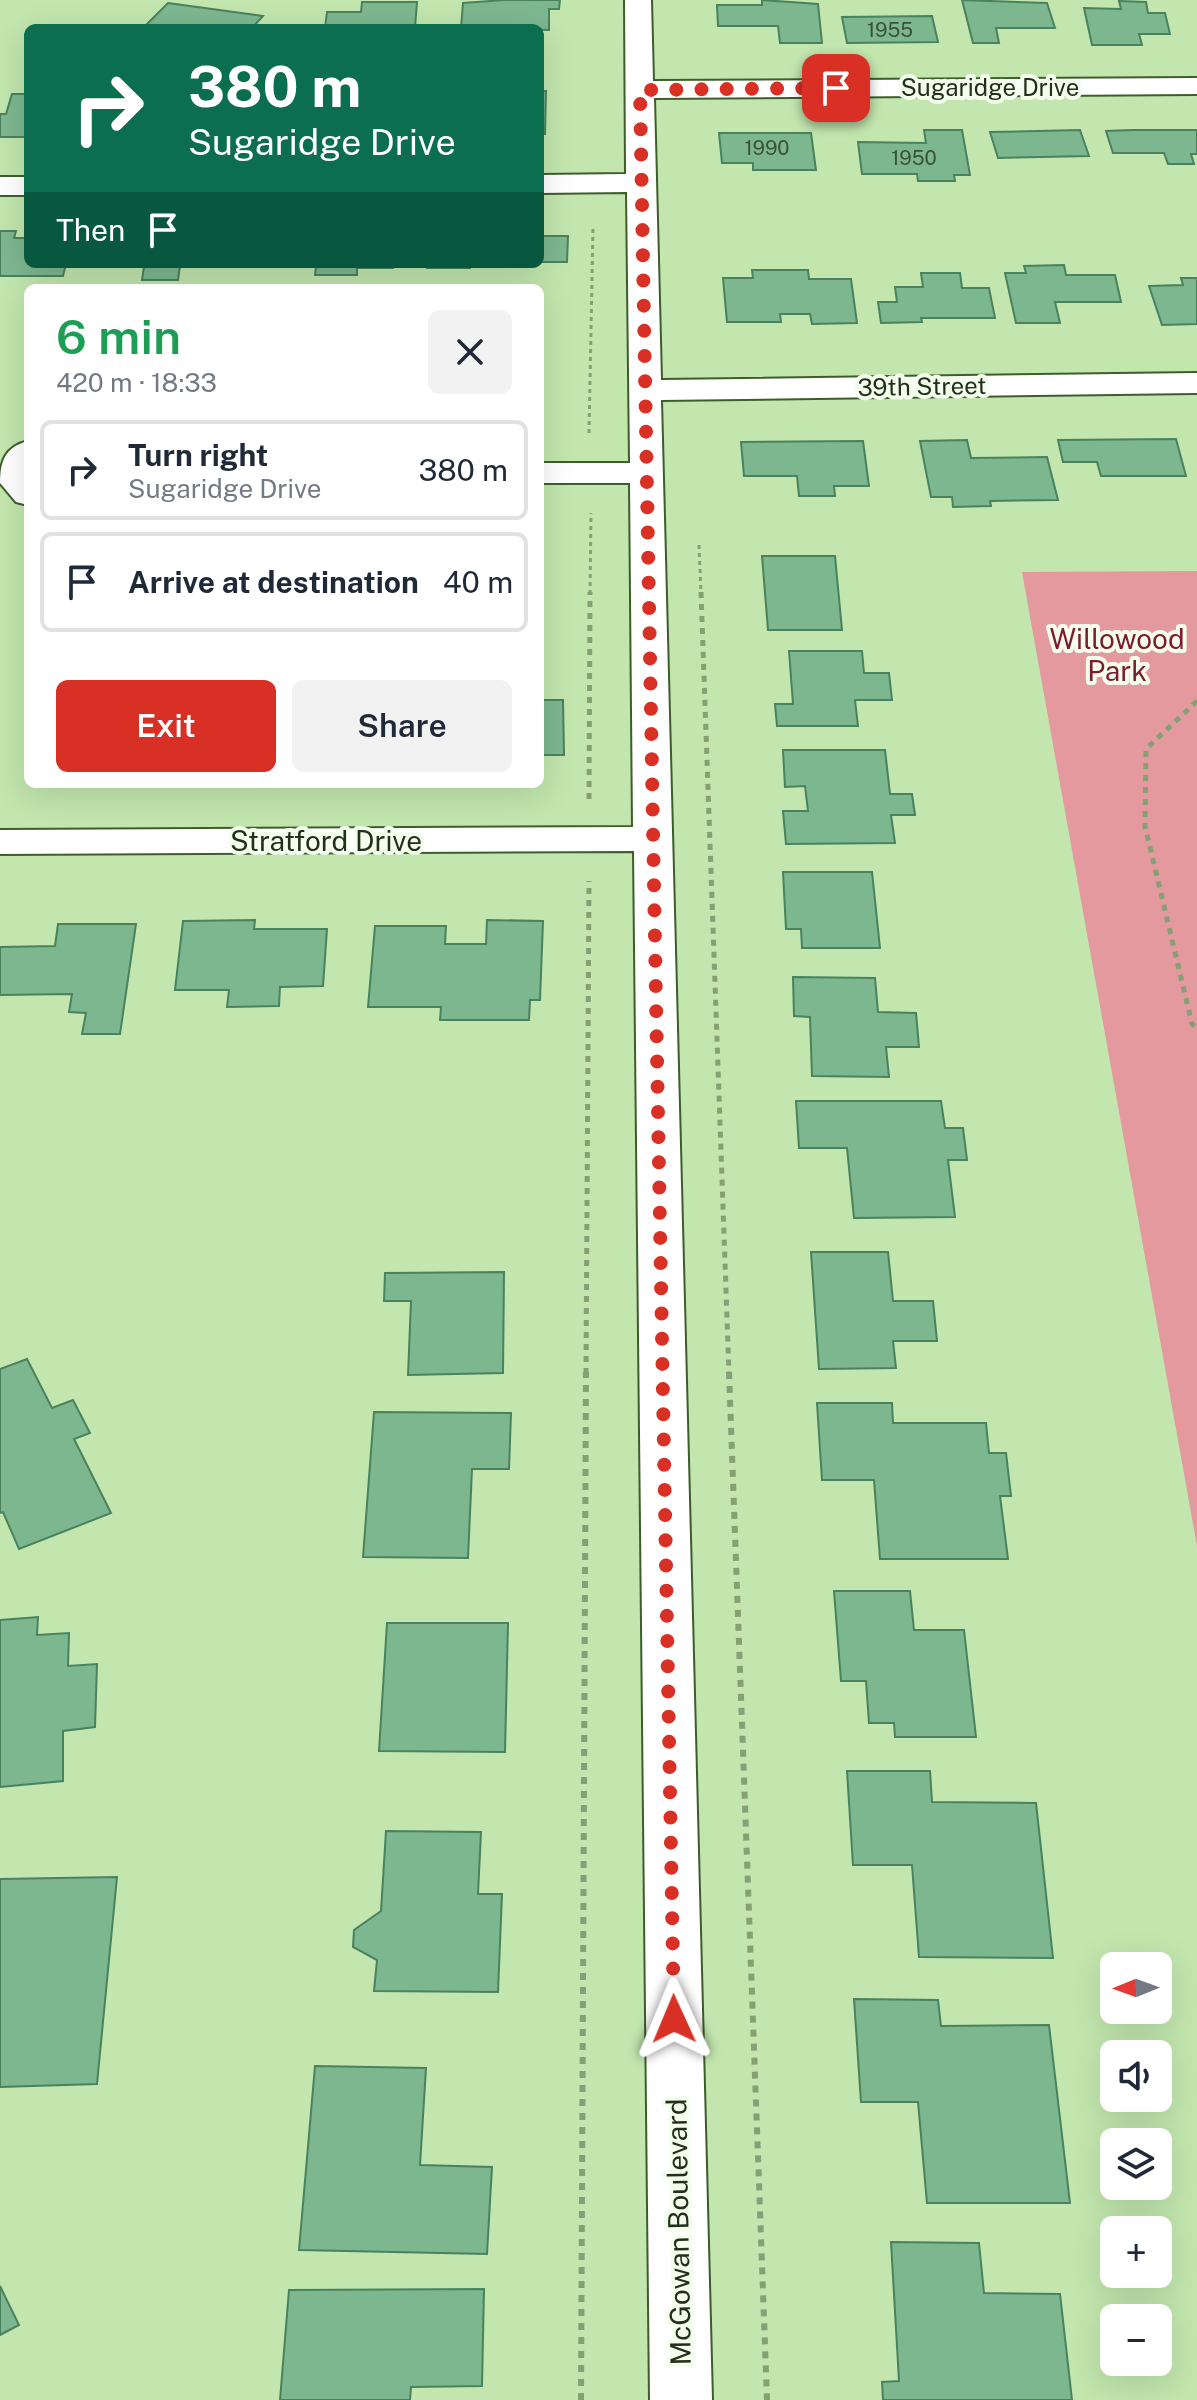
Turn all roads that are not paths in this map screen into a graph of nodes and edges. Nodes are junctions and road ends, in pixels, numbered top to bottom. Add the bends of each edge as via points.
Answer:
1 (638, 0) edge
2 (1197, 86) edge
3 (640, 90) junction
4 (640, 183) junction
5 (544, 184) edge
6 (0, 186) edge
7 (24, 186) edge
8 (1197, 383) edge
9 (646, 390) junction
10 (24, 456) edge
11 (544, 473) edge
12 (647, 473) junction
13 (24, 492) edge
14 (651, 839) junction
15 (0, 842) edge
16 (681, 2400) edge

1 - 3 street, McGowan Boulevard
2 - 3 street, Sugaridge Drive
3 - 4 street, McGowan Boulevard
4 - 5 street
4 - 9 street, McGowan Boulevard
6 - 7 street
8 - 9 street, 39th Street
9 - 12 street, McGowan Boulevard
10 - 13 street via 13,478
11 - 12 street
12 - 14 street, McGowan Boulevard
14 - 15 street, Stratford Drive
14 - 16 street, McGowan Boulevard

